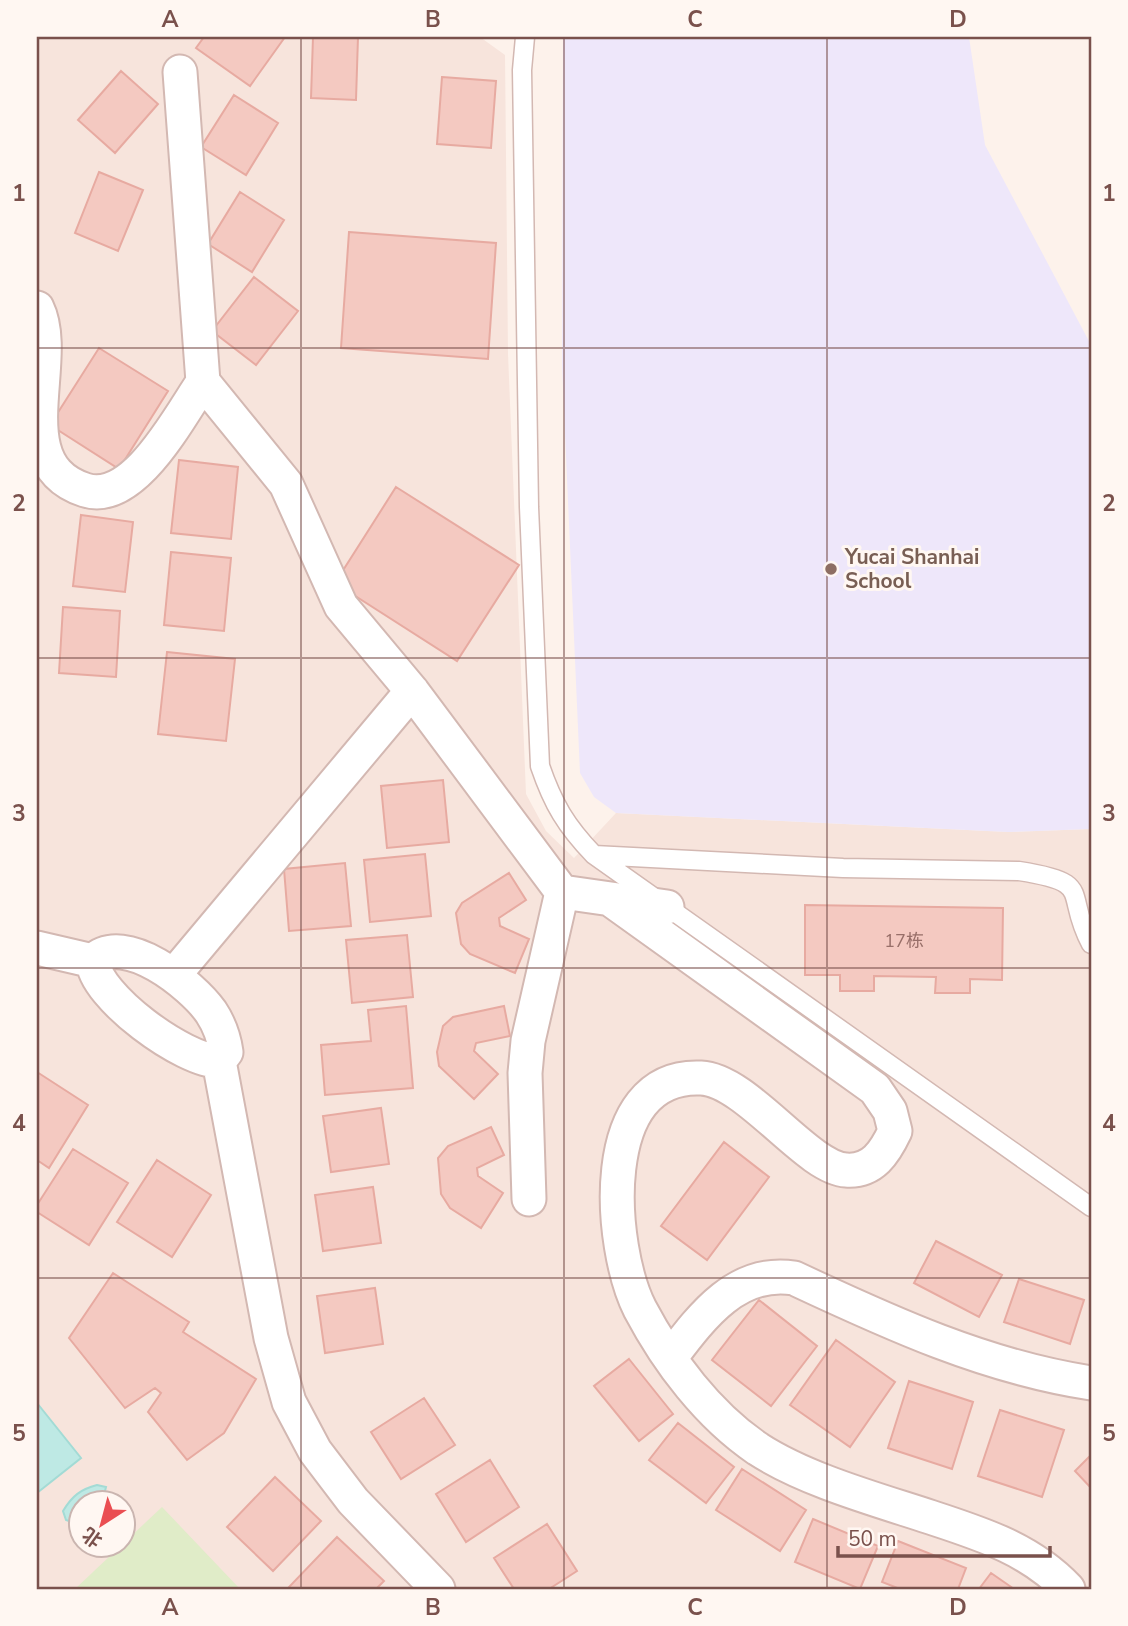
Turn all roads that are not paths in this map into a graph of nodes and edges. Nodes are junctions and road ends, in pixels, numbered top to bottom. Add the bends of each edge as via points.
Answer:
1 (526, 37) edge
2 (180, 72) dead end
3 (37, 308) edge
4 (203, 382) junction
5 (412, 691) junction
6 (594, 855) junction
7 (562, 892) junction
8 (610, 899) junction
9 (667, 907) junction
10 (1091, 944) edge
11 (37, 948) edge
12 (93, 961) junction
13 (174, 975) junction
14 (219, 1061) junction
15 (529, 1199) dead end
16 (1091, 1206) edge
17 (671, 1357) junction
18 (1091, 1383) edge
19 (438, 1589) edge
20 (1069, 1589) edge

1 - 6 lane via 522,70 529,493 540,766 552,802
2 - 4 street
3 - 4 street via 42,330 43,445 55,470 85,490 100,493 129,482
4 - 5 street via 286,484 341,606
5 - 7 street
5 - 13 street
6 - 9 lane
6 - 10 lane via 1045,875 1063,881 1077,893
7 - 8 street
7 - 15 street via 528,1041
8 - 9 street
8 - 17 street via 875,1089 890,1111 895,1130 884,1154 864,1169 844,1171 822,1160 715,1080 684,1079 650,1096 633,1118 621,1146 620,1243 626,1279
9 - 16 lane
11 - 12 street
12 - 13 street via 98,955 129,953
12 - 14 street via 97,979 133,1015 193,1055
13 - 14 street via 199,997 221,1030 226,1052
14 - 19 street via 271,1338 289,1402 315,1451 353,1501
17 - 18 street via 721,1300 740,1286 776,1275 794,1278 947,1345 1045,1376
17 - 20 street via 699,1396 729,1427 761,1450 861,1494 1008,1544

